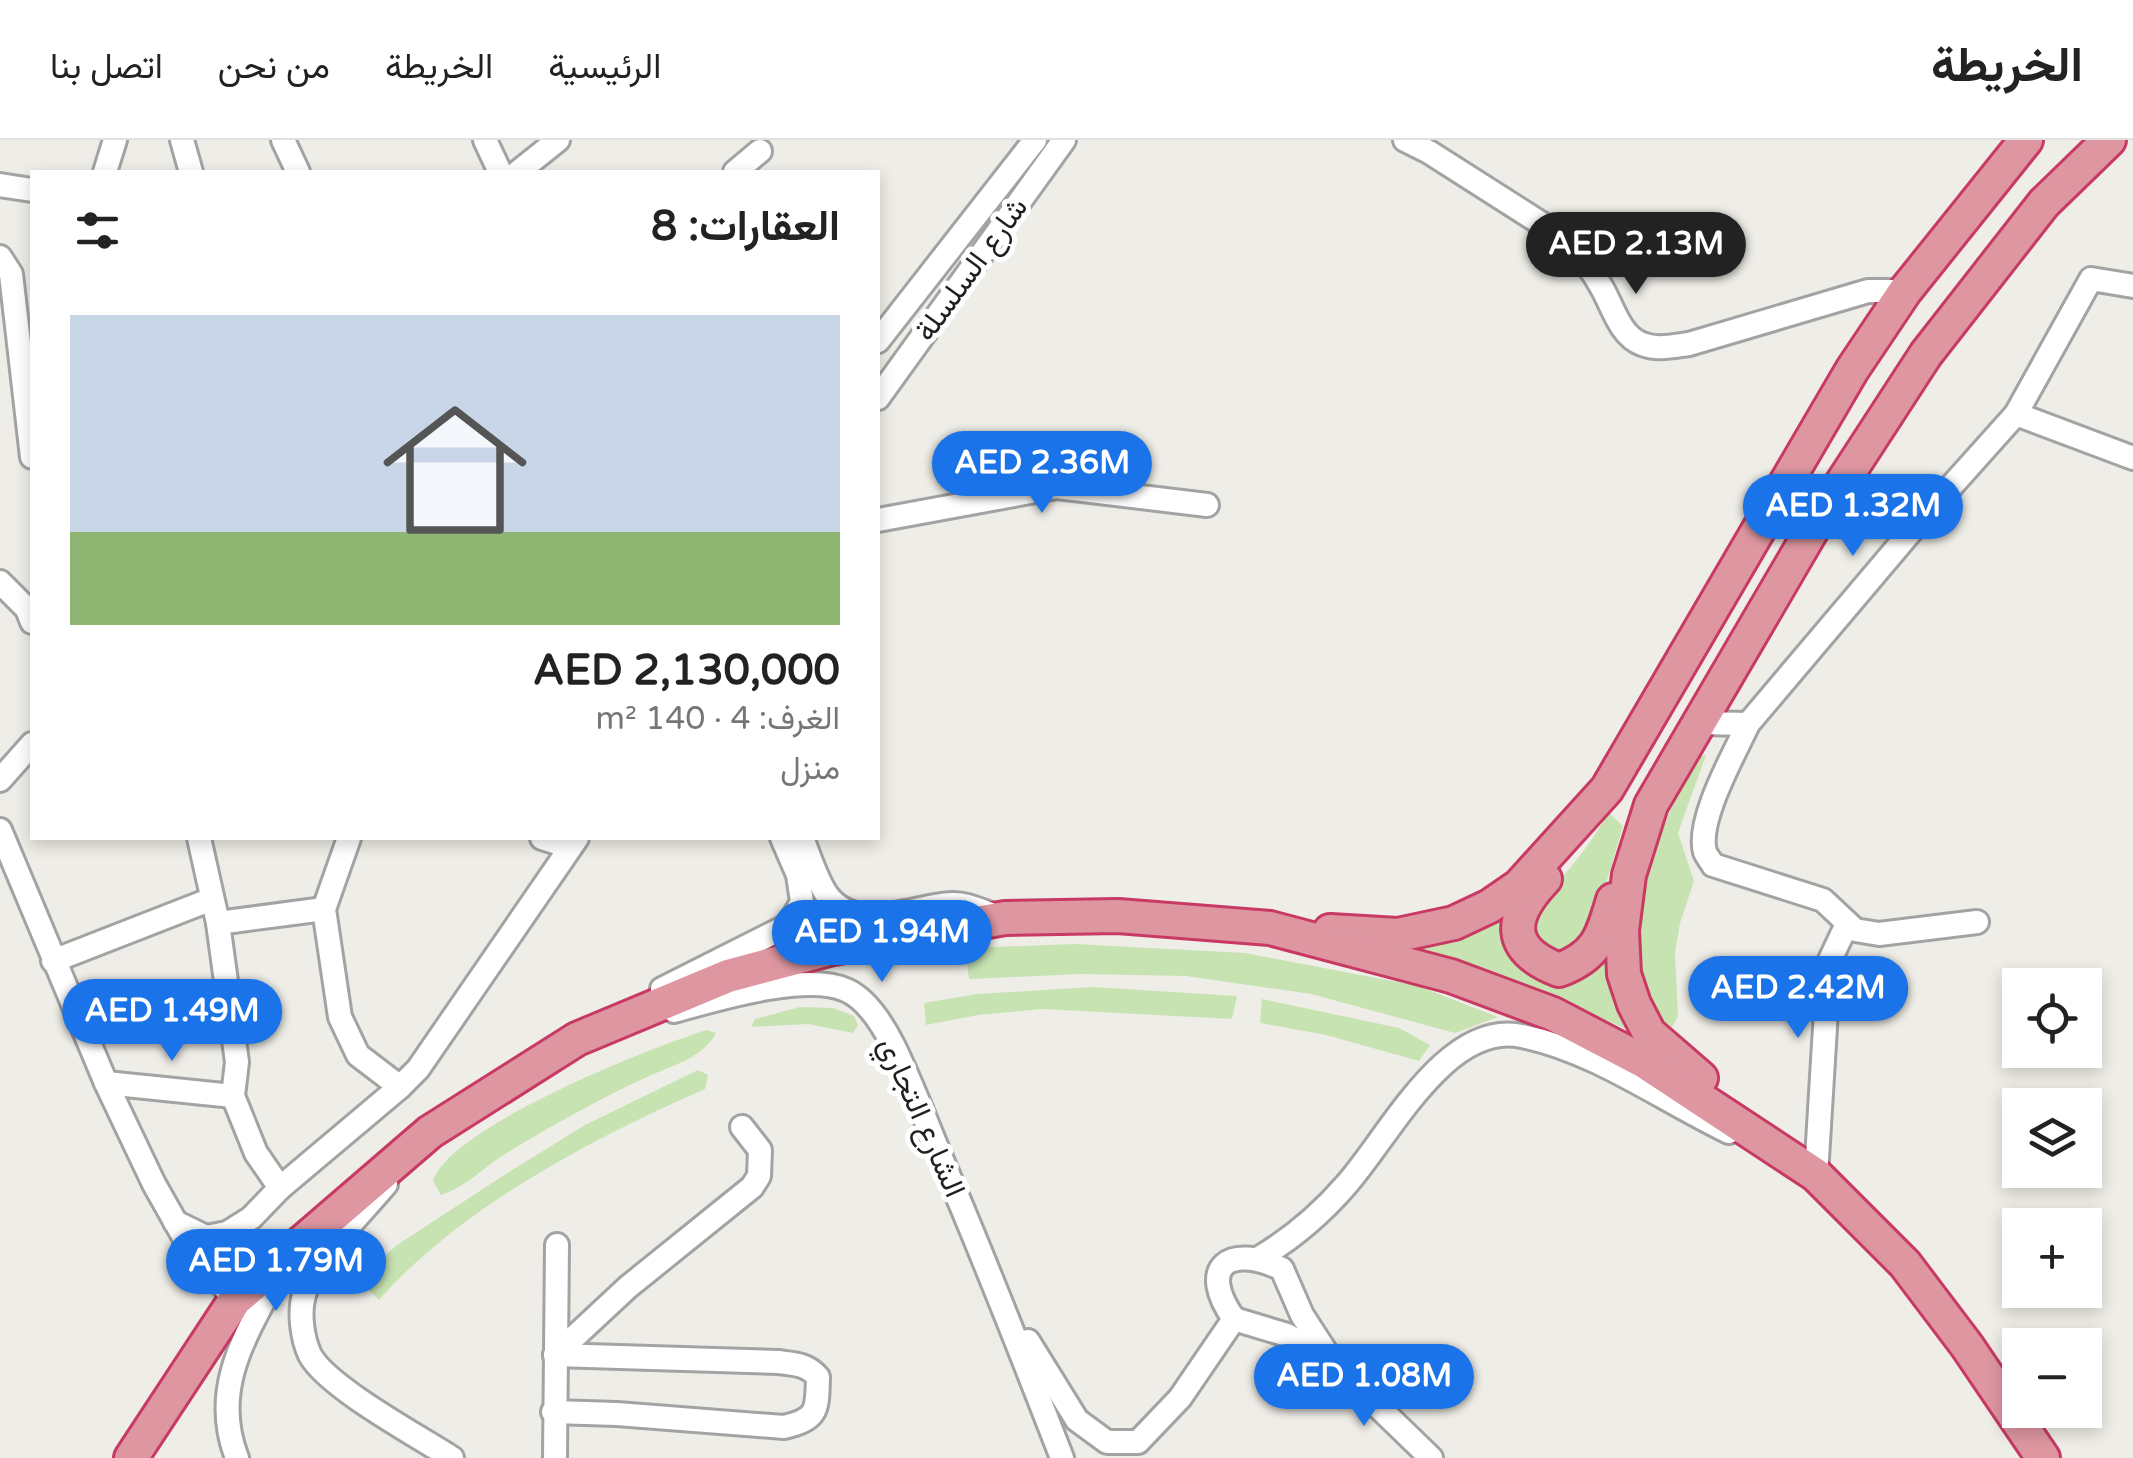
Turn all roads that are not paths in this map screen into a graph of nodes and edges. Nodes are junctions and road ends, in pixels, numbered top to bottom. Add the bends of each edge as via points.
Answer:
1 (115, 140) edge
2 (182, 140) edge
3 (283, 140) edge
4 (485, 140) edge
5 (558, 140) edge
6 (1035, 140) edge
7 (1064, 140) edge
8 (1405, 140) edge
9 (2026, 143) edge
10 (2112, 144) edge
11 (760, 151) dead end
12 (106, 170) edge
13 (190, 170) edge
14 (297, 170) edge
15 (499, 170) edge
16 (520, 170) edge
17 (738, 170) edge
18 (0, 185) edge
19 (30, 190) edge
20 (0, 257) edge
21 (2133, 286) edge
22 (1905, 292) junction
23 (881, 328) edge
24 (0, 384) edge
25 (24, 387) junction
26 (880, 395) edge
27 (2016, 414) junction
28 (30, 439) edge
29 (2133, 458) edge
30 (1207, 505) dead end
31 (880, 520) edge
32 (0, 582) edge
33 (30, 617) edge
34 (1698, 723) junction
35 (1748, 724) junction
36 (30, 746) edge
37 (0, 780) edge
38 (1606, 789) junction
39 (1651, 805) junction
40 (0, 830) edge
41 (199, 840) edge
42 (347, 840) edge
43 (783, 840) edge
44 (803, 840) edge
45 (574, 842) edge
46 (324, 909) junction
47 (215, 911) junction
48 (1005, 918) junction
49 (1977, 922) dead end
50 (1847, 924) junction
51 (1270, 928) junction
52 (54, 961) junction
53 (577, 1040) junction
54 (106, 1083) junction
55 (400, 1087) junction
56 (233, 1096) junction
57 (742, 1127) dead end
58 (430, 1132) junction
59 (1816, 1174) junction
60 (280, 1188) junction
61 (175, 1222) junction
62 (557, 1246) dead end
63 (289, 1252) junction
64 (1259, 1258) junction
65 (997, 1291) junction
66 (235, 1300) junction
67 (1234, 1320) junction
68 (555, 1354) junction
69 (1333, 1362) junction
70 (554, 1412) junction
71 (131, 1458) edge
72 (236, 1458) edge
73 (452, 1458) edge
74 (555, 1458) edge
75 (1062, 1458) edge
76 (1431, 1458) edge
77 (2043, 1458) edge

1 - 12 street
2 - 13 street
3 - 14 street
4 - 15 street
5 - 16 street
6 - 23 street, شارع السلسلة
7 - 26 street, شارع السلسلة
8 - 22 street via 1564,238 1639,344 1689,344 1868,290
9 - 22 highway
10 - 34 highway via 2088,188 2044,203 1926,354
11 - 17 street
18 - 19 street
20 - 25 street via 11,274
21 - 27 street via 2090,279
22 - 38 highway via 1852,370
24 - 25 street
25 - 28 street
27 - 29 street
27 - 35 street
30 - 31 street via 1058,487
32 - 33 street
34 - 35 street
34 - 39 highway
35 - 50 street via 1711,811 1704,850 1713,865 1823,900
36 - 37 street
38 - 39 highway via 1575,847 1525,900 1518,924 1534,960 1559,970 1596,947 1629,847
38 - 51 highway via 1519,886 1454,923 1398,935
39 - 59 highway via 1629,875 1622,930 1624,974 1634,1004 1649,1033
40 - 52 street
41 - 47 street
42 - 46 street
43 - 53 street via 802,902 789,925
44 - 48 street via 826,893 841,909 864,916 955,903
45 - 55 street
46 - 47 street
46 - 55 street via 340,1016 358,1055
47 - 52 street
47 - 56 street via 236,1062
48 - 51 highway via 1118,916
48 - 53 highway via 833,948 728,976
49 - 50 street via 1879,934
50 - 59 street via 1830,962
51 - 59 highway via 1452,976 1553,1014 1644,1060
52 - 54 street
53 - 58 highway
53 - 65 street, الشارع التجاري via 782,986 821,981 850,991 893,1045
54 - 56 street
54 - 61 street
55 - 60 street
56 - 60 street via 256,1153
57 - 68 street via 760,1150 752,1188
58 - 63 highway
58 - 73 street via 320,1265 304,1295 302,1323 311,1356 343,1388
59 - 64 street via 1598,1064 1547,1042 1494,1034 1442,1063 1347,1185 1295,1237
59 - 77 highway via 1904,1264
60 - 61 street via 227,1233 206,1237
61 - 66 street
62 - 68 street
63 - 66 highway
63 - 72 street via 226,1387
64 - 67 street via 1229,1261 1216,1280
64 - 69 street via 1282,1269
65 - 67 street via 1077,1420 1107,1442 1138,1442 1180,1398
65 - 75 street
66 - 71 highway
67 - 69 street via 1286,1335
68 - 70 street
68 - 70 street via 800,1364 818,1376 818,1403 813,1415 784,1427
69 - 76 street
70 - 74 street

